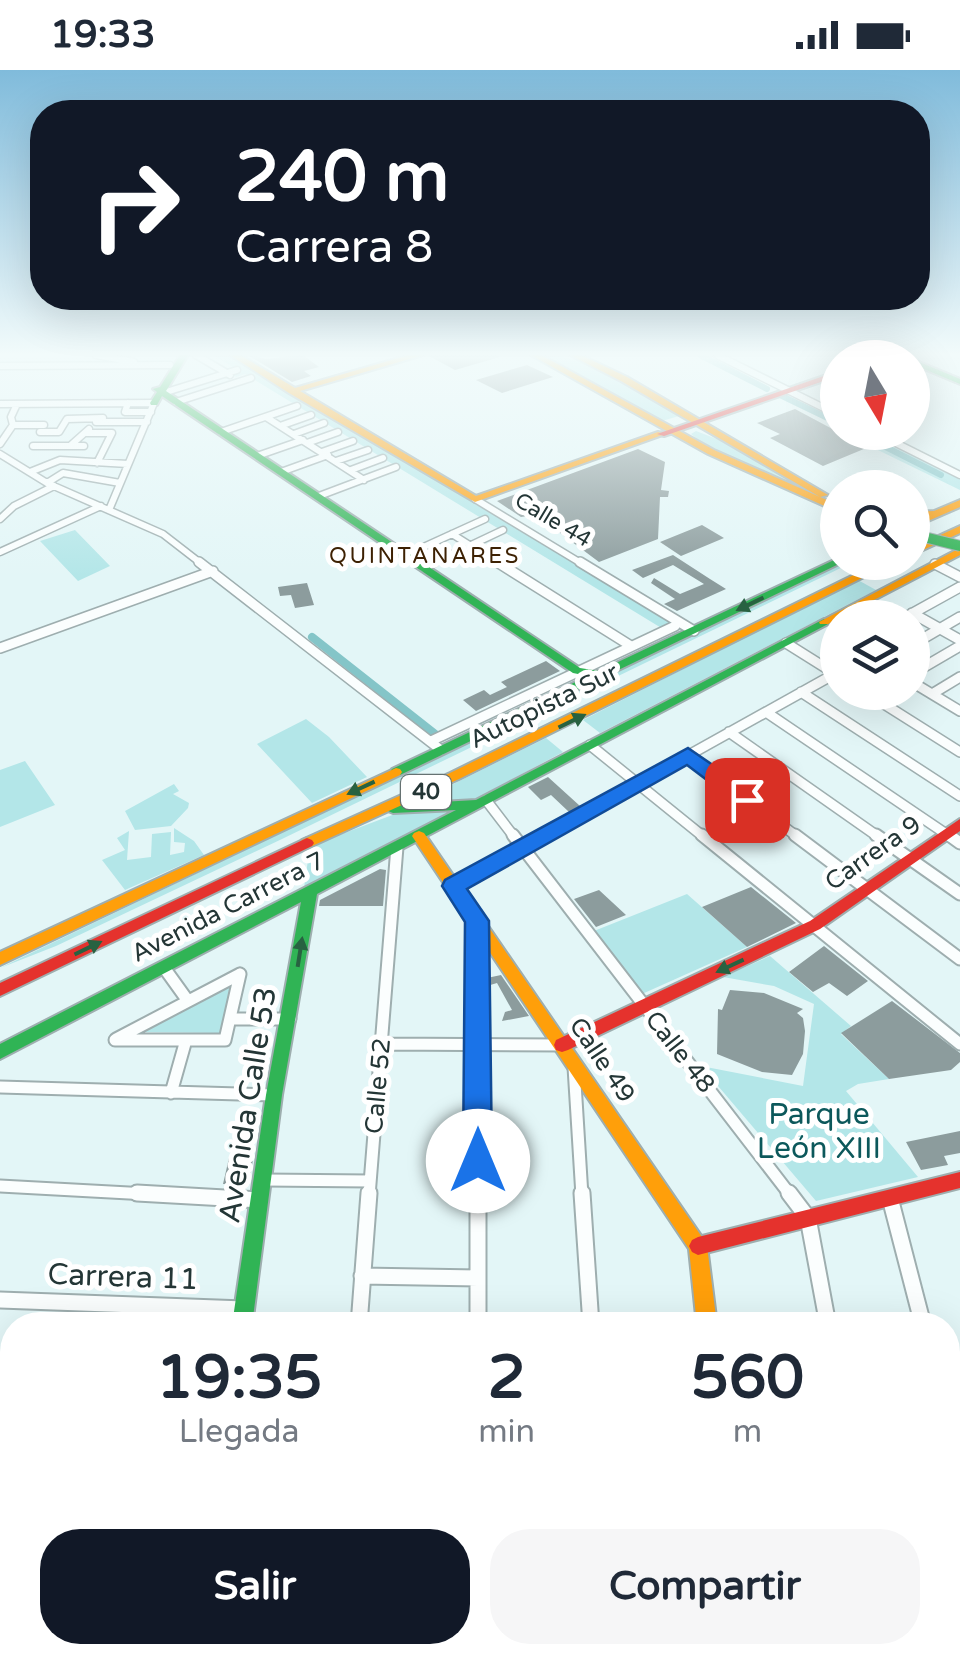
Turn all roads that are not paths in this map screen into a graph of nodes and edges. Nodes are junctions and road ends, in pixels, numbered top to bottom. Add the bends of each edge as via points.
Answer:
1 (44, 429) edge
2 (90, 429) edge
3 (144, 429) edge
4 (216, 429) edge
5 (229, 429) edge
6 (286, 429) edge
7 (308, 429) edge
8 (358, 429) edge
9 (663, 429) edge
10 (670, 429) edge
11 (710, 429) edge
12 (221, 432) junction
13 (338, 432) dead end
14 (86, 433) junction
15 (294, 434) junction
16 (305, 442) junction
17 (353, 442) dead end
18 (71, 445) junction
19 (33, 446) dead end
20 (43, 446) junction
21 (84, 446) dead end
22 (740, 446) junction
23 (368, 450) dead end
24 (910, 450) edge
25 (0, 454) edge
26 (325, 454) junction
27 (257, 456) junction
28 (382, 458) dead end
29 (336, 461) junction
30 (731, 462) junction
31 (94, 464) junction
32 (128, 464) junction
33 (396, 466) dead end
34 (351, 470) junction
35 (30, 472) junction
36 (281, 472) junction
37 (960, 475) edge
38 (84, 476) junction
39 (364, 480) junction
40 (120, 483) junction
41 (50, 484) junction
42 (479, 494) junction
43 (820, 494) edge
44 (318, 496) junction
45 (820, 500) edge
46 (960, 503) edge
47 (104, 508) junction
48 (930, 514) edge
49 (937, 514) junction
50 (930, 518) edge
51 (0, 519) edge
52 (484, 519) dead end
53 (503, 530) dead end
54 (960, 530) edge
55 (452, 534) junction
56 (930, 537) edge
57 (930, 544) edge
58 (470, 546) junction
59 (959, 549) edge
60 (0, 552) edge
61 (406, 555) junction
62 (424, 567) junction
63 (942, 568) junction
64 (213, 571) junction
65 (820, 571) edge
66 (960, 575) edge
67 (850, 580) edge
68 (960, 587) edge
69 (877, 600) edge
70 (930, 603) edge
71 (960, 617) edge
72 (930, 625) edge
73 (675, 626) dead end
74 (820, 627) edge
75 (940, 629) junction
76 (694, 631) junction
77 (930, 635) edge
78 (786, 643) junction
79 (960, 643) edge
80 (630, 646) junction
81 (0, 648) edge
82 (930, 662) edge
83 (820, 664) edge
84 (577, 671) junction
85 (601, 675) junction
86 (960, 678) edge
87 (820, 682) edge
88 (568, 691) junction
89 (801, 692) junction
90 (932, 694) joint
91 (893, 710) edge
92 (960, 711) edge
93 (766, 712) junction
94 (729, 732) junction
95 (590, 745) junction
96 (436, 746) junction
97 (960, 752) edge
98 (688, 755) junction
99 (638, 783) junction
100 (960, 796) edge
101 (482, 802) junction
102 (393, 808) junction
103 (960, 824) edge
104 (946, 834) junction
105 (419, 836) junction
106 (960, 844) edge
107 (397, 847) junction
108 (522, 848) junction
109 (909, 858) junction
110 (453, 886) junction
111 (865, 888) junction
112 (310, 894) junction
113 (960, 894) edge
114 (477, 921) junction
115 (816, 924) junction
116 (0, 958) edge
117 (960, 959) edge
118 (164, 969) junction
119 (0, 990) edge
120 (188, 1001) junction
121 (645, 1006) junction
122 (230, 1019) junction
123 (290, 1019) junction
124 (186, 1040) junction
125 (382, 1044) junction
126 (478, 1044) junction
127 (960, 1044) edge
128 (562, 1045) junction
129 (0, 1052) edge
130 (574, 1063) junction
131 (0, 1087) edge
132 (171, 1093) junction
133 (274, 1095) junction
134 (264, 1180) junction
135 (370, 1181) junction
136 (960, 1182) edge
137 (0, 1186) edge
138 (890, 1198) junction
139 (261, 1200) junction
140 (808, 1218) junction
141 (698, 1246) junction
142 (362, 1276) junction
143 (478, 1278) junction
144 (0, 1300) edge
145 (172, 1312) edge
146 (244, 1312) edge
147 (360, 1312) edge
148 (478, 1312) edge
149 (590, 1312) edge
150 (706, 1312) edge
151 (826, 1312) edge
152 (920, 1312) edge

1 - 20 street
2 - 14 street
3 - 32 street
4 - 12 main road
5 - 12 street
6 - 15 street
7 - 15 street
8 - 42 main road, Calle 44
9 - 42 main road
10 - 30 main road
11 - 22 main road
12 - 27 main road
13 - 16 street
14 - 18 street
14 - 31 street via 112,433
15 - 16 street
16 - 26 street
16 - 27 street
17 - 26 street
18 - 20 street
18 - 21 street
19 - 20 street
22 - 30 main road via 700,430 687,432
22 - 43 main road
23 - 29 street
24 - 37 street
25 - 35 street
26 - 29 street
26 - 36 street
27 - 36 main road
28 - 34 street
29 - 34 street
30 - 45 main road
31 - 32 street
31 - 35 street via 60,460
31 - 38 street
32 - 40 street
33 - 39 street
34 - 39 street
35 - 41 street
36 - 44 main road
38 - 40 street
38 - 41 street via 63,474
39 - 44 street
40 - 47 street
41 - 47 street
41 - 51 street
42 - 76 street, Calle 44
44 - 61 main road
46 - 49 main road
47 - 60 street
47 - 64 street via 163,534
48 - 49 main road
49 - 50 main road
52 - 55 street
53 - 58 street
54 - 57 main road
55 - 58 street
55 - 61 street
56 - 59 main road, bridge
58 - 62 street
58 - 80 street
59 - 63 main road, Avenida Carrera 7
61 - 62 main road
62 - 84 main road
63 - 66 street
63 - 69 main road, Avenida Carrera 7
64 - 81 street
64 - 96 street
65 -> 76 main road, Autopista Sur / 40
102 -> 67 main road, Autopista Sur / 40
68 - 70 street
71 - 75 street
72 - 75 street
73 - 80 street
74 - 78 main road, Avenida Carrera 7
75 - 77 street
75 - 79 street
76 - 85 main road, Autopista Sur / 40
78 - 83 street
78 - 95 main road, Avenida Carrera 7
79 - 82 street
80 - 84 street
84 - 85 main road
84 - 88 main road
84 - 96 street
85 - 88 main road, Autopista Sur / 40
86 - 90 street
87 - 89 street
88 - 96 main road, Autopista Sur / 40
89 - 93 street
89 - 100 street
90 - 92 street
91 - 97 street
93 - 94 street
93 - 104 street
94 - 98 street
94 - 109 street
95 - 99 street
95 - 101 main road, Avenida Carrera 7
96 -> 116 main road, Autopista Sur / 40
98 - 99 street
98 - 111 street
99 - 108 street
99 - 115 street
101 - 102 main road, Avenida Carrera 7
101 - 105 main road, Avenida Carrera 7
101 - 108 street, Calle 48
119 -> 102 main road, Autopista Sur / 40
103 - 104 main road, Carrera 9
104 - 106 street
104 - 109 main road, Carrera 9
105 - 107 main road, Avenida Carrera 7
105 - 110 main road, Calle 49
107 - 112 main road, Avenida Carrera 7
107 - 125 street, Calle 52
108 - 110 street
108 - 121 street, Calle 48
109 - 111 main road, Carrera 9
109 - 113 street
110 - 114 main road, Calle 49
111 - 115 main road, Carrera 9
111 - 117 street
112 - 118 main road, Avenida Carrera 7
123 -> 112 main road, Avenida Calle 53
114 - 126 street
114 - 128 main road, Calle 49
115 -> 121 main road, Carrera 9
115 - 127 street
118 - 120 street
118 - 129 main road, Avenida Carrera 7
120 - 122 street via 240,974
120 - 124 street via 115,1040
121 - 128 main road, Carrera 9
121 - 140 street, Calle 48
122 - 123 street
122 - 124 street via 225,1040
123 - 133 main road, Avenida Calle 53
124 - 132 street
125 - 126 street
125 - 135 street, Calle 52
126 - 128 street
126 - 143 street
128 - 130 main road, Calle 49
130 - 141 main road, Calle 49
130 - 149 street
131 - 132 street
132 - 133 street
133 - 134 main road, Avenida Calle 53
134 - 135 street
134 - 139 main road, Avenida Calle 53
135 - 142 street, Calle 52
136 - 138 main road
137 - 139 street
138 - 140 main road
138 - 152 street
139 - 146 main road, Avenida Calle 53
140 - 141 main road
140 - 151 street, Calle 48
141 - 150 main road, Calle 49
142 - 143 street
142 - 147 street, Calle 52
143 - 148 street
144 - 145 street, Carrera 11

